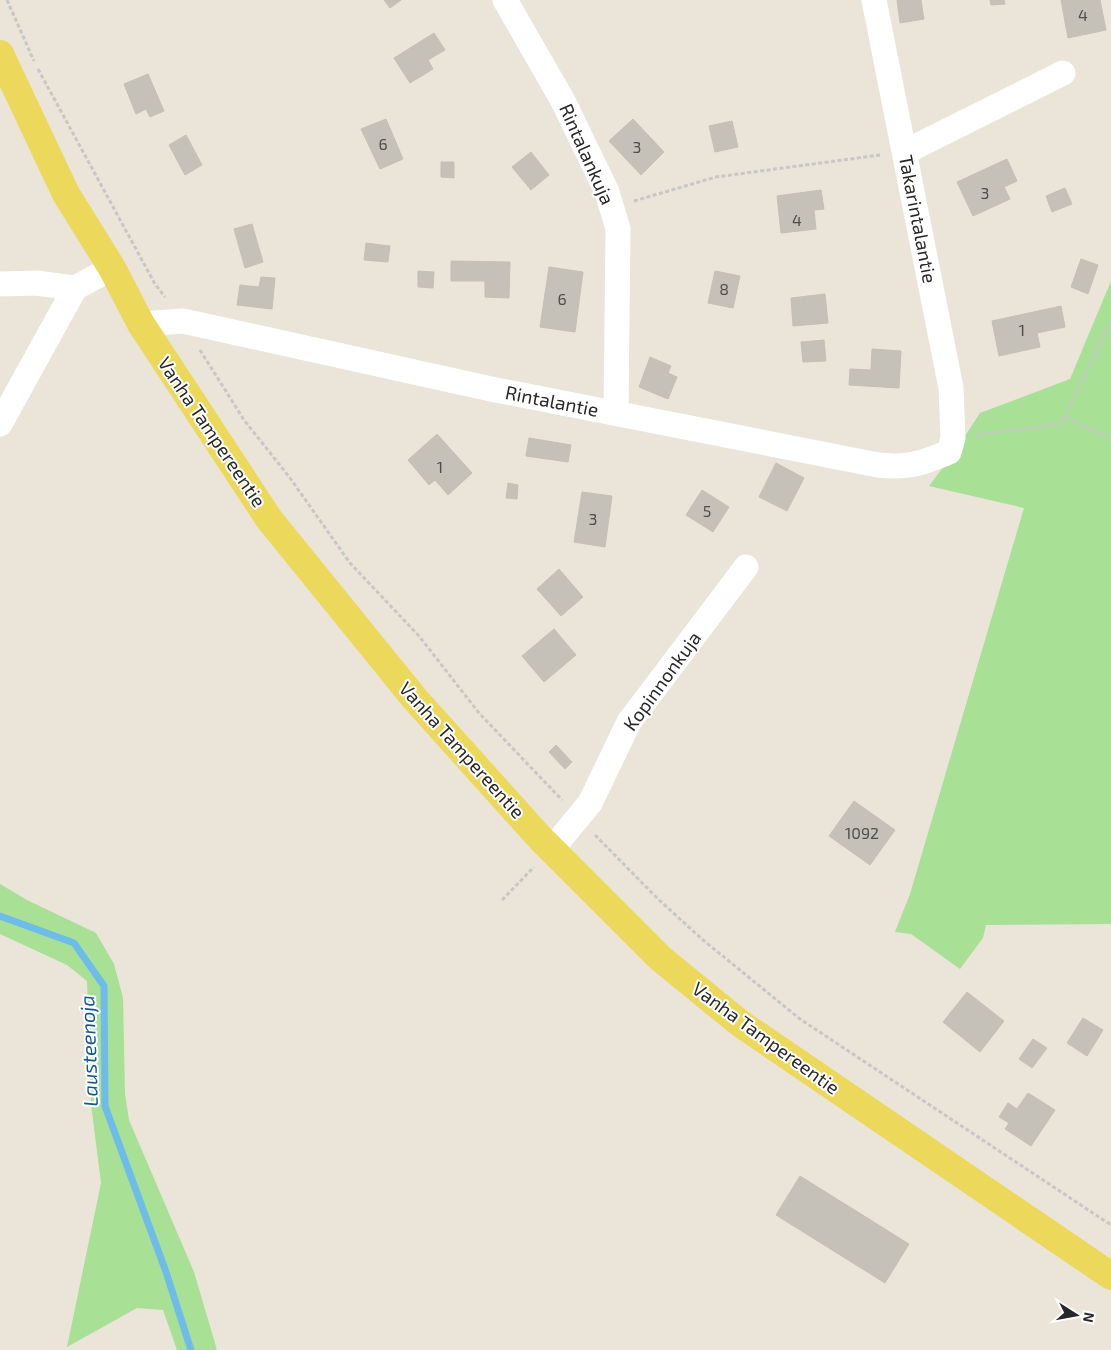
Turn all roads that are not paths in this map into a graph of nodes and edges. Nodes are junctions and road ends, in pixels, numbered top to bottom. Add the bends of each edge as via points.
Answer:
1 (505, 0) edge
2 (874, 0) edge
3 (0, 54) edge
4 (1063, 73) dead end
5 (905, 152) junction
6 (112, 268) junction
7 (0, 284) edge
8 (75, 288) junction
9 (141, 324) junction
10 (616, 413) junction
11 (0, 424) edge
12 (954, 438) joint
13 (746, 567) dead end
14 (552, 849) junction
15 (1111, 1276) edge

1 - 10 street, Rintalankuja via 563,100 607,192 618,229
2 - 5 street, Takarintalantie
3 - 6 main road, Vanha Tampereentie via 66,194
4 - 5 street
5 - 12 street, Takarintalantie via 951,388
6 - 8 street
6 - 9 main road, Vanha Tampereentie
7 - 8 street via 36,283
8 - 11 street
9 - 10 street, Rintalantie via 183,321
9 - 14 main road, Vanha Tampereentie via 270,519 415,699
10 - 12 street, Rintalantie via 902,467 927,462 949,452
13 - 14 street, Kopinnonkuja via 628,722 590,803
14 - 15 main road, Vanha Tampereentie via 660,958 742,1024

